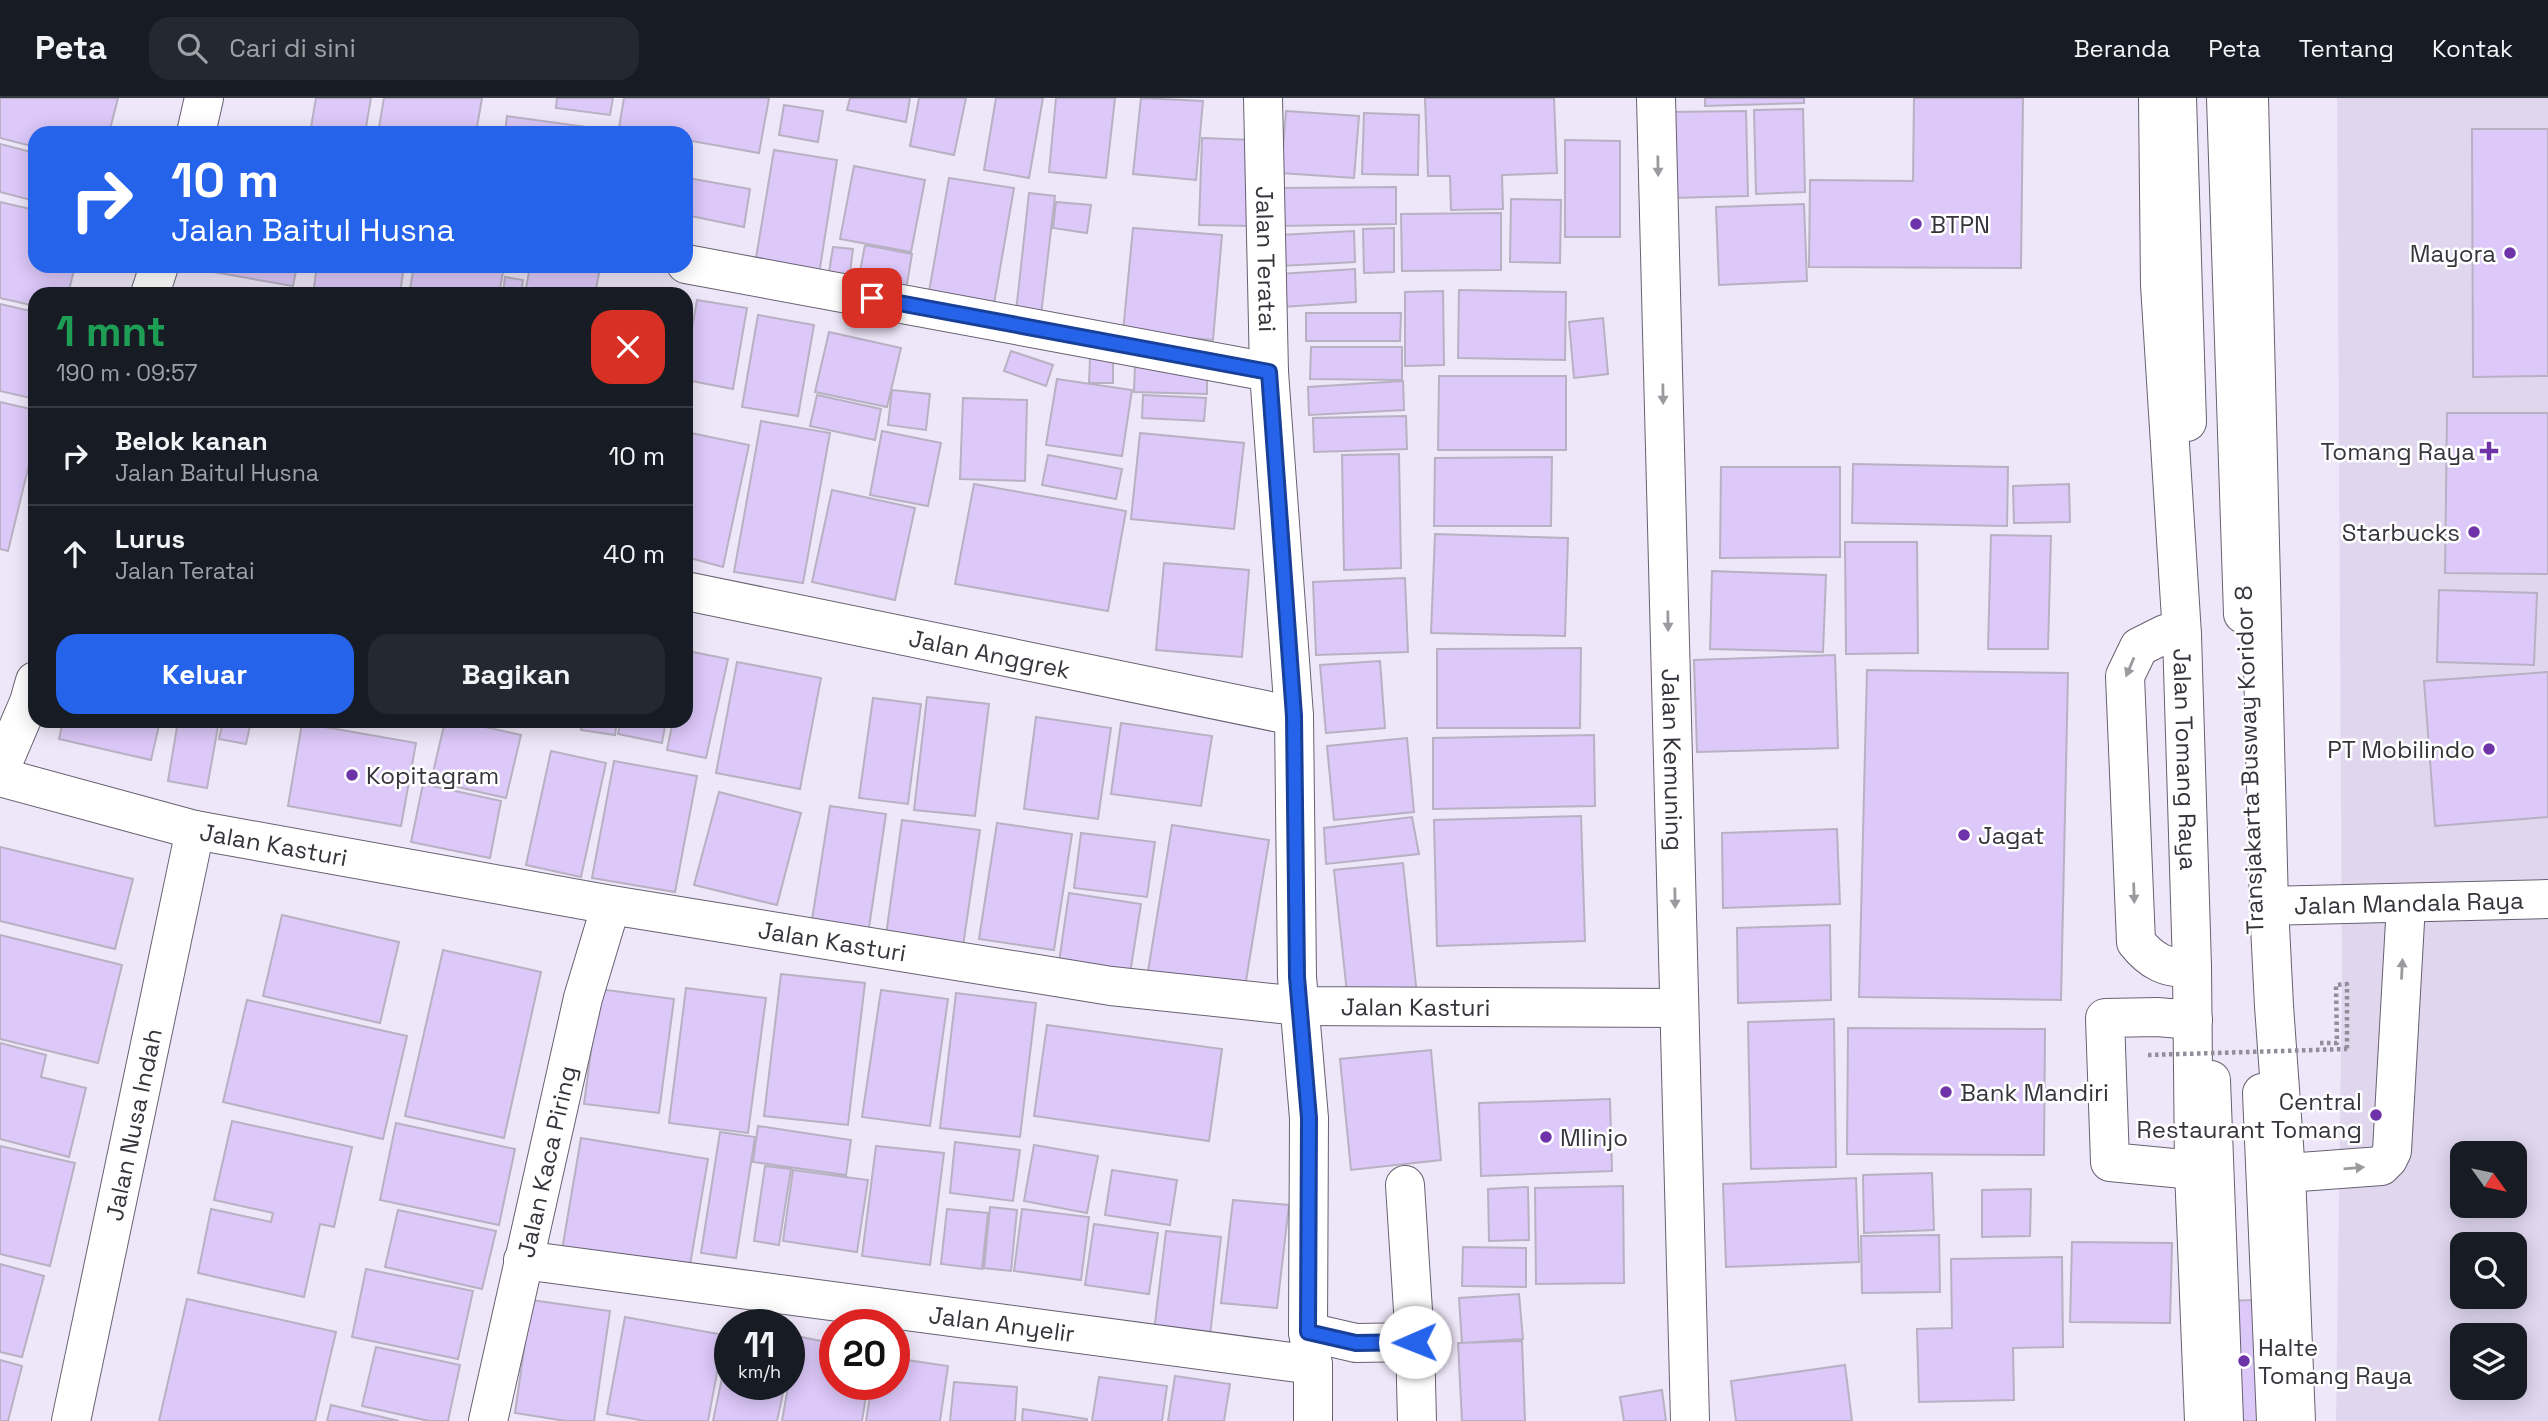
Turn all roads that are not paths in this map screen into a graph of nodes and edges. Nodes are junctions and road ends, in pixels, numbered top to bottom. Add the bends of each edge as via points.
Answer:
1 (204, 98) edge
2 (1656, 98) edge
3 (2158, 98) edge
4 (2177, 98) edge
5 (2226, 98) edge
6 (2249, 98) edge
7 (1256, 99) edge
8 (198, 126) edge
9 (693, 265) edge
10 (1269, 372) junction
11 (693, 592) edge
12 (2182, 635) junction
13 (28, 704) edge
14 (1294, 716) junction
15 (0, 770) edge
16 (0, 777) edge
17 (195, 830) junction
18 (2548, 900) edge
19 (2406, 904) junction
20 (611, 905) junction
21 (2269, 906) junction
22 (2192, 967) junction
23 (1300, 1006) junction
24 (1678, 1008) junction
25 (2193, 1020) junction
26 (2193, 1170) junction
27 (2286, 1173) junction
28 (1405, 1185) dead end
29 (523, 1260) junction
30 (1415, 1342) junction
31 (1310, 1348) junction
32 (71, 1421) edge
33 (488, 1421) edge
34 (1313, 1421) edge
35 (1417, 1421) edge
36 (1690, 1421) edge
37 (2204, 1421) edge
38 (2224, 1421) edge
39 (2276, 1421) edge
40 (2296, 1421) edge

1 - 8 street
2 -> 24 street, Jalan Kemuning
3 - 12 street, Jalan Tomang Raya via 2160,285
4 - 38 street, Transjakarta Busway Koridor 8
5 - 39 street, Transjakarta Busway Koridor 8
6 - 21 street
7 - 10 street, Jalan Teratai
9 - 10 street
10 - 14 street, Jalan Teratai
11 - 14 street, Jalan Anggrek
12 - 22 street, Jalan Tomang Raya
12 -> 22 street via 2165,634 2139,647 2125,676 2136,942 2149,959 2175,969
13 - 15 street
14 - 23 street, Jalan Teratai
16 - 17 street, Jalan Kasturi
17 - 20 street, Jalan Kasturi
17 - 32 street, Jalan Nusa Indah
18 - 19 street, Jalan Mandala Raya
19 - 21 street, Jalan Mandala Raya
27 -> 19 street via 2381,1166 2392,1151
20 - 23 street, Jalan Kasturi via 1111,986
20 - 29 street, Jalan Kaca Piring via 583,998
21 - 27 street
22 - 25 street, Jalan Tomang Raya
23 - 24 street, Jalan Kasturi
23 - 31 street, Jalan Teratai via 1309,1118
24 - 36 street, Jalan Kemuning
25 - 26 street, Jalan Tomang Raya
25 - 26 street via 2105,1018 2110,1162
26 - 37 street, Jalan Tomang Raya
27 - 40 street
28 - 30 street
29 - 31 street, Jalan Anyelir
29 - 33 street, Jalan Kaca Piring
30 - 31 street, Jalan Anyelir
30 - 35 street
31 - 34 street, Jalan Teratai

